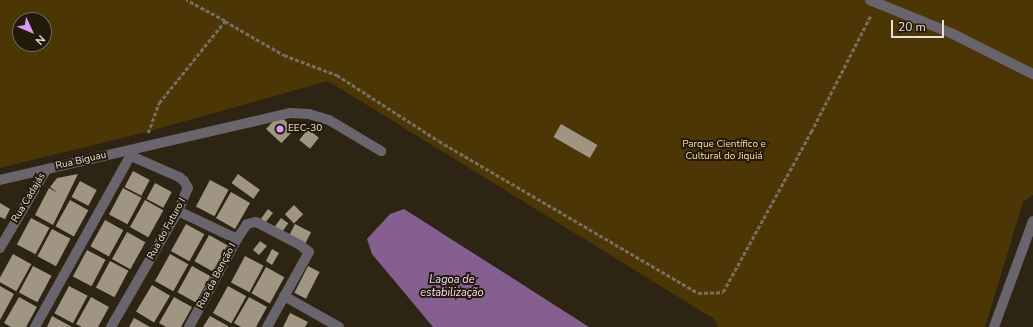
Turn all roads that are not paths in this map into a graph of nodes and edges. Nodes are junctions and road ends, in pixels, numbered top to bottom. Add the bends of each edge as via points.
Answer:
1 (873, 2) edge
2 (1033, 74) edge
3 (136, 150) junction
4 (381, 151) dead end
5 (46, 170) junction
6 (0, 180) edge
7 (178, 211) junction
8 (1033, 221) edge
9 (237, 239) junction
10 (0, 248) edge
11 (284, 296) junction
12 (35, 327) edge
13 (111, 327) edge
14 (189, 327) edge
15 (267, 327) edge
16 (339, 327) edge
17 (994, 327) edge

1 - 2 street via 951,33
3 - 4 street, Rua Biguau via 290,113 309,114 329,120
3 - 5 street, Rua Biguau
3 - 7 street, Rua do Futuro I via 184,181 188,188
3 - 12 street
5 - 6 street, Rua Biguau
5 - 10 street, Rua Cadajás
7 - 9 street, Rua da Benção I
7 - 13 street, Rua do Futuro I
8 - 17 street
9 - 11 street via 247,224 256,222 306,248 308,256
9 - 14 street, Rua da Benção I
11 - 15 street
11 - 16 street

